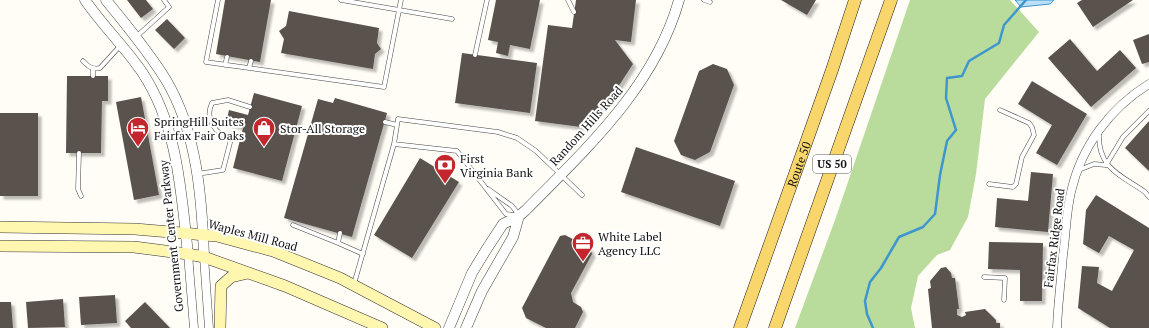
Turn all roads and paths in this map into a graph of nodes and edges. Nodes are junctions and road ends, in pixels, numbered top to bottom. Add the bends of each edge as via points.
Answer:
1 (85, 0) edge
2 (106, 0) edge
3 (164, 0) edge
4 (218, 0) edge
5 (341, 0) edge
6 (401, 0) edge
7 (487, 0) edge
8 (568, 0) edge
9 (679, 0) edge
10 (704, 0) edge
11 (855, 0) edge
12 (891, 0) edge
13 (710, 2) dead end
14 (399, 10) junction
15 (574, 12) dead end
16 (452, 20) dead end
17 (136, 38) junction
18 (121, 46) junction
19 (475, 54) dead end
20 (227, 57) dead end
21 (83, 61) dead end
22 (251, 61) dead end
23 (225, 65) junction
24 (249, 68) junction
25 (93, 69) junction
26 (93, 76) dead end
27 (1149, 84) edge
28 (250, 107) dead end
29 (1000, 110) dead end
30 (1149, 110) edge
31 (385, 122) dead end
32 (397, 125) junction
33 (1099, 130) junction
34 (394, 144) junction
35 (79, 153) dead end
36 (1106, 165) junction
37 (1077, 171) junction
38 (197, 174) junction
39 (561, 174) junction
40 (989, 184) dead end
41 (484, 186) junction
42 (582, 195) dead end
43 (81, 196) dead end
44 (1149, 197) edge
45 (519, 216) junction
46 (294, 225) dead end
47 (0, 227) edge
48 (185, 232) junction
49 (340, 233) dead end
50 (204, 234) junction
51 (338, 243) junction
52 (0, 246) edge
53 (188, 254) junction
54 (363, 254) junction
55 (204, 258) junction
56 (249, 272) junction
57 (984, 277) dead end
58 (353, 284) junction
59 (1004, 300) dead end
60 (194, 328) edge
61 (209, 328) edge
62 (220, 328) edge
63 (382, 328) edge
64 (435, 328) edge
65 (449, 328) edge
66 (466, 328) edge
67 (740, 328) edge
68 (775, 328) edge
69 (1057, 328) edge

1 - 18 street, Government Center Parkway
2 - 17 street
3 - 17 lane via 169,7
4 - 23 lane via 206,62
5 - 14 lane
6 - 14 lane
7 - 19 lane
8 - 15 lane
9 - 39 street, Random Hills Road via 665,39 632,95
10 - 13 lane
11 - 67 main road, Route 50 / US 50
12 - 68 main road, US 50
14 - 16 lane
14 - 24 lane via 384,87
17 - 38 street via 167,82 183,116
18 - 25 lane via 100,68
18 - 48 street, Government Center Parkway via 142,72 162,112 172,140
20 - 23 lane
21 - 25 lane
22 - 24 lane
23 - 24 lane
25 - 26 lane
27 - 33 street, Fairfax Ridge Road via 1122,104
28 - 38 lane via 228,100 212,103 210,116 215,131 231,139 223,170
29 - 40 lane via 1029,123 1034,135 1022,156 1016,184 1013,187
30 - 36 lane via 1123,137
31 - 32 lane
32 - 34 lane
32 - 39 lane via 398,119 498,132 517,138
33 - 36 lane via 1099,149
33 - 37 street, Fairfax Ridge Road
34 - 41 lane via 457,151
34 - 54 lane
35 - 43 lane via 78,189
36 - 37 lane via 1094,164
36 - 44 lane
37 - 69 street, Fairfax Ridge Road via 1068,208
38 - 50 street
39 - 42 lane
39 - 45 street, Random Hills Road
41 - 45 lane via 512,206
41 - 45 lane via 506,214
45 - 65 street, Random Hills Road via 504,224 486,250 472,273
45 - 66 street, Random Hills Road via 513,237 482,291
46 - 51 lane
47 - 48 main road, Waples Mill Road
48 - 50 main road, Waples Mill Road
48 - 53 street, Government Center Parkway
49 - 51 lane
50 - 55 street
50 - 58 main road, Waples Mill Road via 273,251
51 - 54 lane
52 - 53 main road via 134,247
53 - 55 main road
53 - 60 street, Government Center Parkway
54 - 58 lane
55 - 56 main road
55 - 61 street
56 - 62 main road via 235,275 221,286
56 - 63 main road via 328,303
57 - 59 lane via 1005,278
58 - 64 main road, Waples Mill Road

